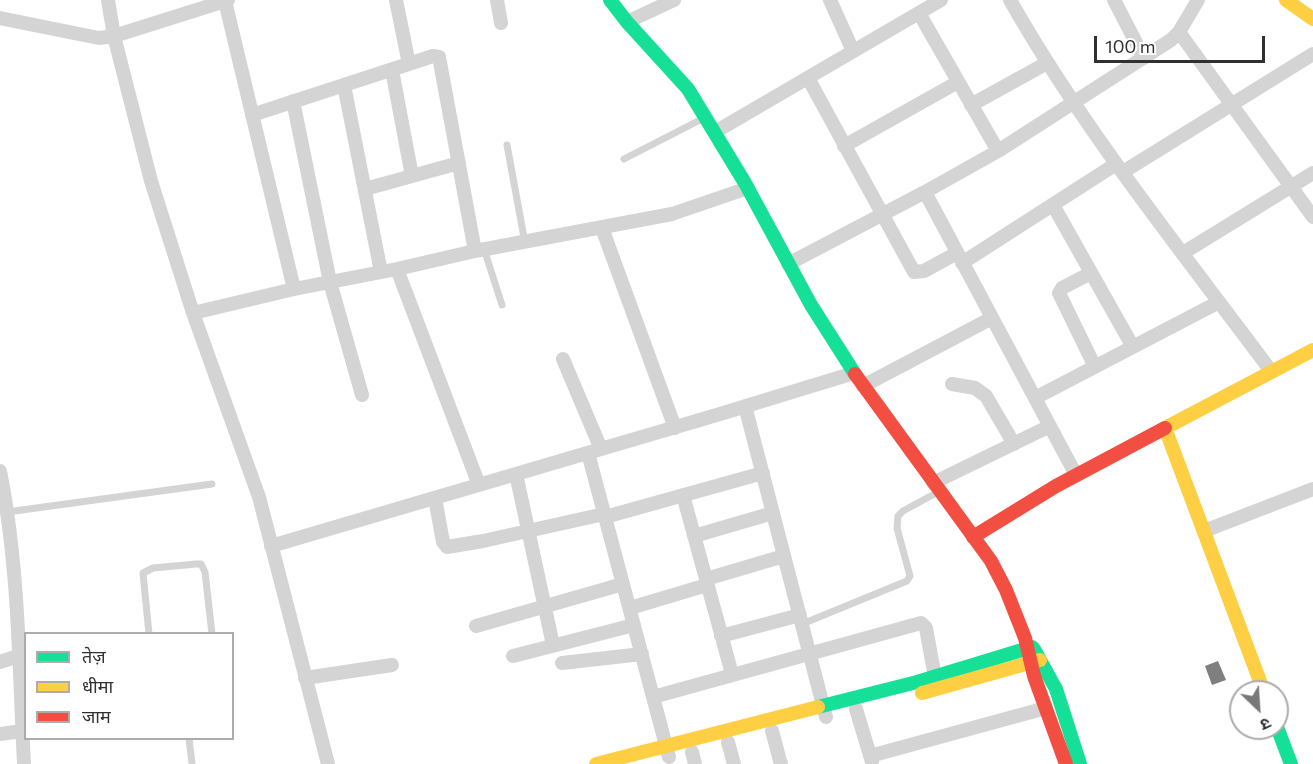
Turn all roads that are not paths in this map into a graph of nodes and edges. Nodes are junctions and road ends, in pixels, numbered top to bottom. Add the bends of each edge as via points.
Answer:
1 (108, 0) edge
2 (396, 0) edge
3 (497, 0) edge
4 (610, 0) edge
5 (674, 0) edge
6 (830, 0) edge
7 (941, 0) edge
8 (1010, 0) edge
9 (1114, 0) edge
10 (1198, 0) edge
11 (1286, 0) edge
12 (227, 1) edge
13 (208, 3) edge
14 (919, 13) junction
15 (0, 18) edge
16 (1313, 19) edge
17 (627, 22) junction
18 (501, 23) dead end
19 (1179, 32) junction
20 (114, 36) junction
21 (853, 51) junction
22 (1313, 54) edge
23 (1144, 58) junction
24 (1047, 63) junction
25 (409, 64) junction
26 (392, 70) junction
27 (808, 78) junction
28 (958, 82) junction
29 (344, 85) junction
30 (293, 101) junction
31 (1073, 104) junction
32 (1231, 104) junction
33 (971, 105) junction
34 (252, 114) junction
35 (706, 116) junction
36 (715, 132) junction
37 (507, 145) dead end
38 (844, 146) junction
39 (998, 151) junction
40 (624, 159) dead end
41 (459, 163) junction
42 (1120, 168) junction
43 (1313, 174) edge
44 (412, 176) junction
45 (1291, 187) junction
46 (748, 188) junction
47 (364, 189) junction
48 (925, 192) junction
49 (1053, 205) junction
50 (882, 214) junction
51 (1313, 217) edge
52 (602, 228) junction
53 (525, 243) junction
54 (479, 250) junction
55 (1183, 253) junction
56 (960, 258) junction
57 (788, 264) junction
58 (397, 269) junction
59 (381, 272) junction
60 (1091, 273) junction
61 (330, 282) junction
62 (294, 289) junction
63 (1219, 302) junction
64 (502, 306) dead end
65 (193, 313) junction
66 (992, 318) junction
67 (1133, 347) junction
68 (1313, 350) edge
69 (563, 359) dead end
70 (1095, 367) junction
71 (1271, 371) junction
72 (854, 373) junction
73 (952, 384) dead end
74 (863, 386) junction
75 (362, 395) dead end
76 (1035, 398) junction
77 (745, 406) junction
78 (1050, 426) junction
79 (675, 428) junction
80 (1165, 428) junction
81 (1014, 444) junction
82 (594, 451) junction
83 (0, 471) edge
84 (763, 473) junction
85 (516, 474) junction
86 (1076, 475) junction
87 (212, 484) dead end
88 (479, 485) junction
89 (936, 487) junction
90 (1313, 489) edge
91 (683, 495) junction
92 (435, 498) junction
93 (6, 512) junction
94 (773, 513) junction
95 (605, 515) junction
96 (1204, 531) junction
97 (528, 532) junction
98 (694, 536) junction
99 (973, 537) junction
100 (271, 546) junction
101 (784, 556) junction
102 (707, 582) junction
103 (623, 584) junction
104 (545, 607) junction
105 (630, 608) junction
106 (801, 619) junction
107 (634, 625) junction
108 (476, 626) dead end
109 (149, 632) edge
110 (212, 632) edge
111 (721, 636) junction
112 (553, 645) junction
113 (1028, 645) junction
114 (642, 654) junction
115 (810, 654) junction
116 (18, 656) junction
117 (513, 656) dead end
118 (1036, 661) junction
119 (0, 663) edge
120 (561, 663) dead end
121 (392, 665) dead end
122 (732, 674) junction
123 (935, 676) junction
124 (305, 678) junction
125 (1260, 680) edge
126 (653, 697) junction
127 (23, 700) edge
128 (1046, 708) junction
129 (856, 710) junction
130 (825, 711) junction
131 (22, 731) junction
132 (772, 731) junction
133 (0, 734) edge
134 (189, 740) edge
135 (1282, 740) edge
136 (728, 742) junction
137 (668, 751) junction
138 (693, 758) edge
139 (871, 760) edge
140 (24, 764) edge
141 (192, 764) edge
142 (328, 764) edge
143 (596, 764) edge
144 (643, 764) edge
145 (734, 764) edge
146 (781, 764) edge
147 (1066, 764) edge
148 (1080, 764) edge
149 (1291, 764) edge

1 - 20 street
2 - 25 street
3 - 18 street
4 - 17 street
5 - 17 street
6 - 21 street
7 - 14 street
8 - 24 street
9 - 23 street
10 - 19 street
11 - 16 street
12 - 13 street
12 - 34 street
13 - 20 street
14 - 21 street
14 - 28 street
15 - 20 street via 85,36
17 - 35 street via 688,89
19 - 23 street
19 - 32 street
20 - 65 street via 151,181
21 - 27 street
22 - 32 street
23 - 31 street
24 - 31 street
24 - 33 street
25 - 26 street
25 - 41 street via 440,57
26 - 29 street
26 - 44 street
27 - 36 street
27 - 38 street
28 - 33 street
28 - 38 street
29 - 30 street
29 - 47 street
30 - 34 street
30 - 61 street
31 - 39 street
31 - 42 street
32 - 42 street
32 - 45 street
33 - 39 street
34 - 62 street
35 - 36 street
35 - 40 lane
36 - 46 street
37 - 53 lane
38 - 50 street
39 - 48 street
41 - 44 street
41 - 54 street
42 - 49 street
42 - 55 street
43 - 45 street
44 - 47 street
45 - 51 street
45 - 55 street
46 - 52 street via 672,214
46 - 57 street
47 - 59 street
48 - 50 street
48 - 56 street
49 - 56 street
49 - 60 street
50 - 56 street via 914,272
50 - 57 street
52 - 53 street
52 - 79 street
53 - 54 street
54 - 58 street
54 - 64 lane
55 - 63 street
56 - 66 street
57 - 72 street
58 - 59 street
58 - 88 street
59 - 61 street
60 - 67 street
60 - 70 street via 1059,293
61 - 62 street
61 - 75 street
62 - 65 street
63 - 67 street
63 - 71 street
65 - 100 street via 243,449
66 - 74 street
66 - 76 street
67 - 70 street
68 - 71 street
69 - 82 street
70 - 76 street
71 - 80 street
72 - 74 street
72 - 77 street
73 - 81 street via 975,388 986,396
74 - 89 street
76 - 78 street
77 - 79 street
77 - 84 street
78 - 81 street
78 - 86 street
79 - 82 street
80 - 86 street
80 - 96 street
81 - 89 street
82 - 85 street
82 - 95 street
83 - 93 street
84 - 91 street
84 - 94 street
85 - 88 street
85 - 97 street
86 - 99 street
87 - 93 lane
88 - 92 street
89 - 99 street
89 - 106 lane via 898,516 897,528 910,576 907,581
90 - 96 street
91 - 95 street
91 - 98 street
92 - 97 street via 447,547
92 - 100 street
93 - 116 street
94 - 98 street
94 - 101 street
95 - 97 street
95 - 103 street
96 - 125 street
97 - 104 street
98 - 102 street
99 - 113 street via 999,575
100 - 124 street
101 - 102 street
101 - 106 street
102 - 105 street
102 - 111 street
103 - 104 street
103 - 105 street
104 - 108 street
104 - 112 street
105 - 107 street
106 - 111 street
106 - 115 street
107 - 112 street
107 - 114 street
109 - 110 lane via 143,573 153,568 201,564
111 - 122 street
112 - 117 street
113 - 118 street
113 - 123 street
114 - 120 street
114 - 126 street
115 - 122 street
115 - 123 street via 921,623 926,628
115 - 130 street
116 - 119 street
116 - 127 street
118 - 128 street
118 - 129 street
118 - 148 street via 1052,683
121 - 124 street
122 - 126 street
123 - 130 street
124 - 142 street
126 - 137 street
127 - 131 street
128 - 139 street
128 - 147 street
129 - 130 street
129 - 139 street
130 - 132 street
130 - 137 street
131 - 133 street
131 - 140 street
132 - 136 street
132 - 146 street
134 - 141 lane
135 - 149 street
136 - 138 street
136 - 145 street
137 - 138 street
137 - 143 street
137 - 144 street

